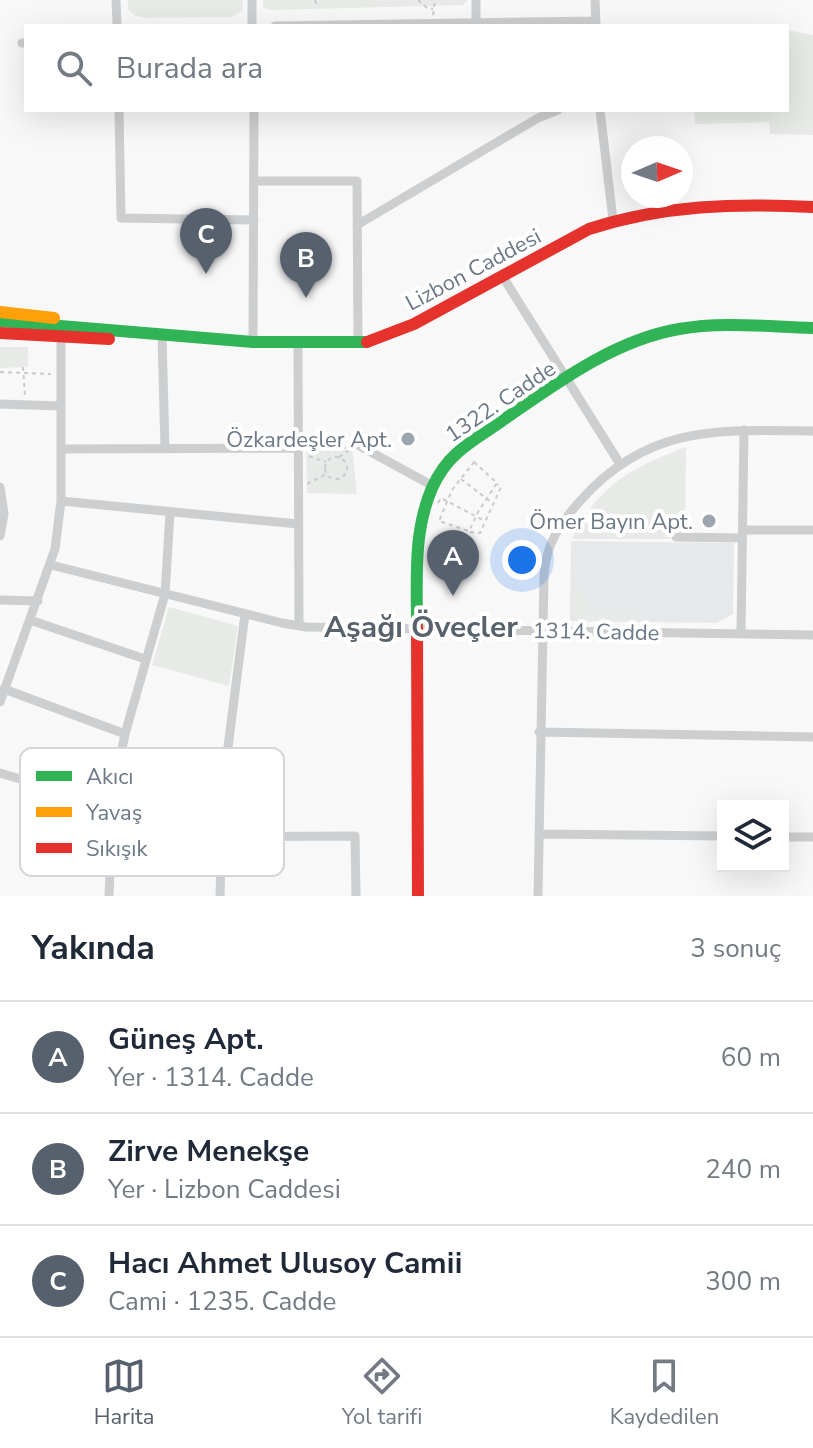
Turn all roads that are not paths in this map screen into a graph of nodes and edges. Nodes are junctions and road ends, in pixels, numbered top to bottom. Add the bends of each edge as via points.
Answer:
1 (116, 0) edge
2 (252, 0) edge
3 (476, 0) edge
4 (595, 0) edge
5 (476, 23) junction
6 (596, 23) edge
7 (117, 24) edge
8 (252, 24) edge
9 (433, 24) edge
10 (119, 112) edge
11 (254, 112) edge
12 (553, 112) edge
13 (600, 112) edge
14 (255, 181) junction
15 (813, 207) edge
16 (254, 220) junction
17 (613, 220) junction
18 (357, 225) junction
19 (503, 277) junction
20 (0, 312) edge
21 (0, 321) edge
22 (813, 328) edge
23 (0, 333) edge
24 (148, 335) junction
25 (162, 336) junction
26 (61, 337) junction
27 (253, 342) junction
28 (298, 343) junction
29 (358, 343) junction
30 (567, 379) junction
31 (0, 404) edge
32 (61, 406) junction
33 (744, 430) junction
34 (813, 431) edge
35 (358, 445) road end
36 (61, 449) junction
37 (165, 449) junction
38 (298, 450) junction
39 (620, 464) junction
40 (433, 486) junction
41 (0, 487) edge
42 (61, 501) junction
43 (170, 512) junction
44 (298, 524) junction
45 (813, 530) edge
46 (742, 534) junction
47 (0, 536) edge
48 (676, 537) dead end
49 (51, 565) junction
50 (165, 594) junction
51 (0, 600) edge
52 (38, 601) junction
53 (245, 614) junction
54 (30, 620) junction
55 (299, 626) junction
56 (417, 629) junction
57 (541, 631) junction
58 (741, 633) junction
59 (813, 635) edge
60 (145, 659) junction
61 (4, 689) junction
62 (0, 702) edge
63 (539, 732) junction
64 (125, 734) junction
65 (813, 737) edge
66 (122, 748) edge
67 (227, 748) edge
68 (0, 773) edge
69 (20, 779) edge
70 (539, 834) junction
71 (284, 836) edge
72 (717, 836) edge
73 (789, 837) edge
74 (813, 837) edge
75 (109, 876) edge
76 (220, 876) edge
77 (109, 896) edge
78 (220, 896) edge
79 (356, 896) edge
80 (418, 896) edge
81 (538, 896) edge

1 - 7 street
2 - 8 street
3 - 5 street
4 - 6 street
5 - 6 street
5 - 9 street
10 - 16 street via 121,218
11 - 14 street
12 - 18 street
13 - 17 street
14 - 16 street
14 - 18 street via 357,181
15 - 17 main road, Lizbon Caddesi via 701,206
16 - 27 street
17 - 19 main road, Lizbon Caddesi
18 - 29 street
19 - 29 main road, Lizbon Caddesi via 414,324
19 - 30 street
20 - 24 main road, Lizbon Caddesi
21 - 24 main road, Lizbon Caddesi
22 - 30 main road, 1322. Cadde via 675,329 619,348
23 - 26 main road, Lizbon Caddesi
24 - 25 main road, Lizbon Caddesi
24 - 26 main road, Lizbon Caddesi
25 - 27 main road, Lizbon Caddesi
25 - 37 street
26 - 32 street
27 - 28 main road, Lizbon Caddesi
28 - 29 main road, Lizbon Caddesi
28 - 38 street
30 - 39 street
30 - 40 main road, 1322. Cadde via 458,452
31 - 32 street
32 - 36 street
33 - 34 street
33 - 39 street via 685,437
33 - 46 street
35 - 40 street
36 - 37 street
36 - 42 street
37 - 38 street
38 - 44 street
39 - 57 street via 567,515 550,543
40 - 56 main road, 1322. Cadde via 418,544
41 - 47 street
42 - 43 street
42 - 49 street
43 - 44 street
43 - 50 street
44 - 55 street
45 - 46 street
46 - 48 street
46 - 58 street
49 - 50 street, 1314. Cadde
49 - 52 street
50 - 53 street, 1314. Cadde
50 - 60 street
51 - 52 street
52 - 54 street
53 - 55 street, 1314. Cadde
53 - 67 street
54 - 60 street
54 - 61 street
55 - 56 street, 1314. Cadde
56 - 57 street, 1314. Cadde
56 - 80 main road, 1322. Cadde
57 - 58 street, 1314. Cadde
57 - 63 street
58 - 59 street, 1314. Cadde
60 - 64 street
61 - 62 street
61 - 64 street
63 - 65 street
63 - 70 street
64 - 66 street
68 - 69 street
70 - 72 street
70 - 81 street
71 - 79 street via 355,836
73 - 74 street
75 - 77 street
76 - 78 street

